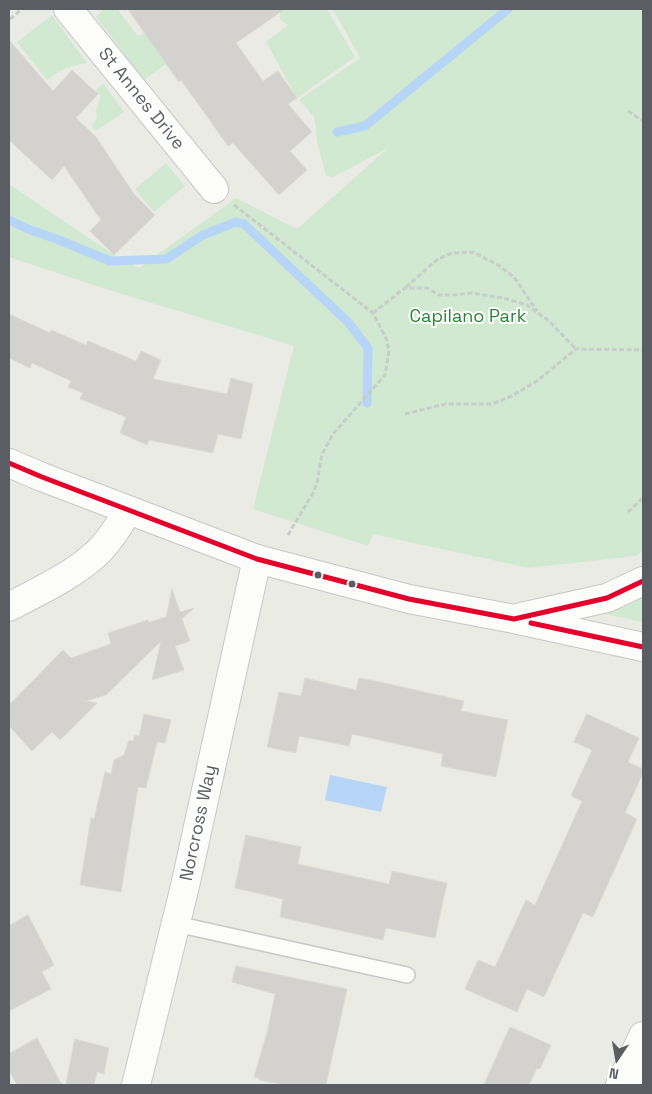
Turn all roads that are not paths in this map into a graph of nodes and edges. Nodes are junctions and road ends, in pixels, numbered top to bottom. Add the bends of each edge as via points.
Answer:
1 (68, 9) edge
2 (214, 189) road end
3 (9, 463) edge
4 (128, 510) junction
5 (258, 559) junction
6 (643, 581) edge
7 (9, 607) edge
8 (514, 619) junction
9 (643, 646) edge
10 (176, 924) junction
11 (407, 975) dead end
12 (643, 1036) edge
13 (629, 1081) edge
14 (136, 1085) edge

1 - 2 street, St Annes Drive
3 - 4 street
4 - 5 street
4 - 7 street via 97,553 76,569
5 - 8 street via 409,599
5 - 10 street, Norcross Way
6 - 8 street via 607,598
8 - 9 street
10 - 11 lane
10 - 14 street, Norcross Way
12 - 13 street

